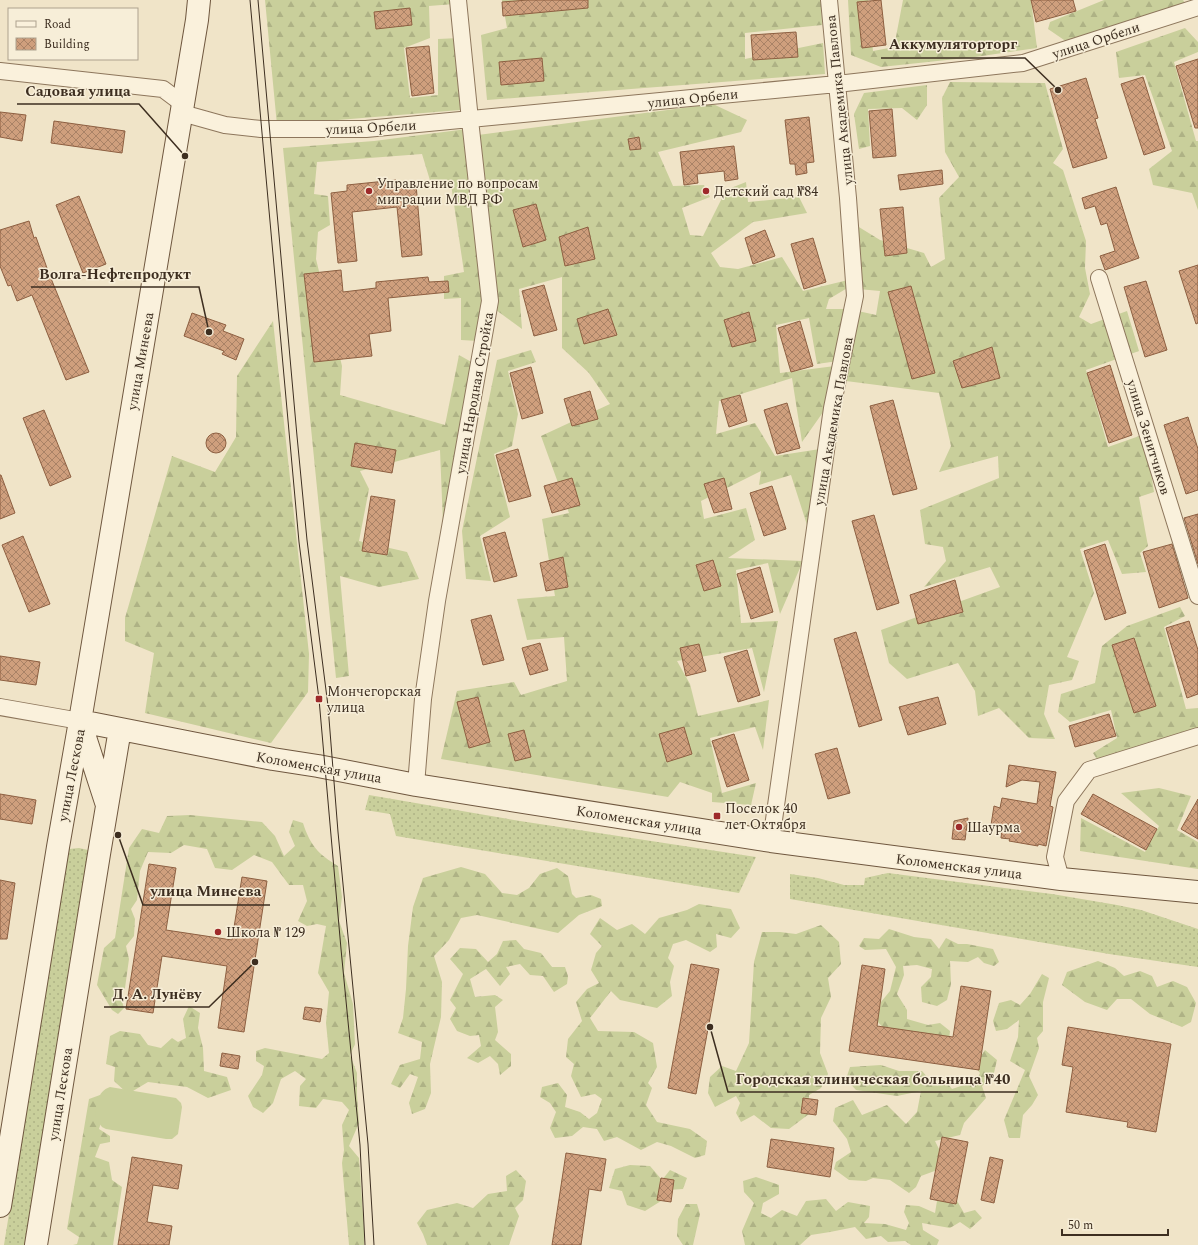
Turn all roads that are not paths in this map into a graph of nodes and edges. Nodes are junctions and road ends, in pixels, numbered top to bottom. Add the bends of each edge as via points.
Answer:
1 (199, 0) edge
2 (458, 0) edge
3 (829, 0) edge
4 (1196, 7) edge
5 (0, 71) edge
6 (837, 84) junction
7 (182, 109) junction
8 (470, 120) junction
9 (1099, 278) dead end
10 (1198, 596) edge
11 (0, 707) edge
12 (80, 722) junction
13 (120, 729) junction
14 (1198, 736) edge
15 (416, 785) junction
16 (104, 797) junction
17 (67, 799) junction
18 (771, 841) junction
19 (1060, 879) junction
20 (1170, 889) junction
21 (1198, 892) edge
22 (1198, 903) edge
23 (0, 1206) edge
24 (36, 1245) edge

1 - 7 main road, улица Минеева
2 - 8 street, улица Народная Стройка
3 - 6 street, улица Академика Павлова
4 - 6 street, улица Орбели via 1023,63
5 - 7 street via 162,89
6 - 8 street, улица Орбели
6 - 18 street, улица Академика Павлова via 855,296 832,408
7 - 8 street, улица Орбели via 225,124 269,130 366,129
7 - 12 main road, улица Минеева
8 - 15 street, улица Народная Стройка via 490,301 437,601 423,699
9 - 10 street, улица Зенитчиков
11 - 12 street
12 - 13 main road, Коломенская улица
12 - 16 main road, улица Лескова
12 - 17 main road, улица Лескова
13 - 15 main road, Коломенская улица
13 - 16 main road
14 - 19 street via 1088,770 1066,801 1055,856
15 - 18 main road, Коломенская улица
16 - 17 main road via 93,781 84,778 76,783
16 - 24 main road, улица Лескова
17 - 23 main road, улица Лескова
18 - 19 main road, Коломенская улица
19 - 20 main road, Коломенская улица
20 - 21 main road
20 - 22 main road, Коломенская улица

